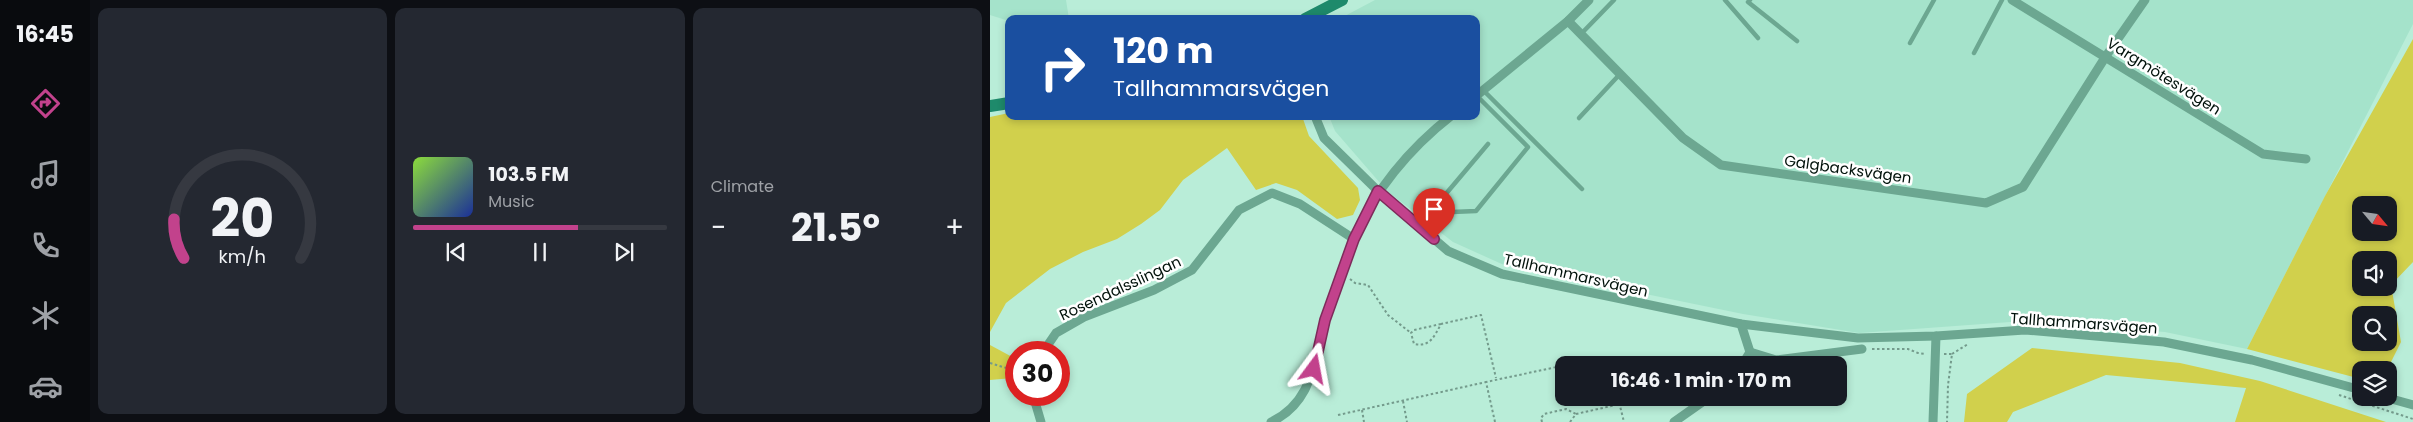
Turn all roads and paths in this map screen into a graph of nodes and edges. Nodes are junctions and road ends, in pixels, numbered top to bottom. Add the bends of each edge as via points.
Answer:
1 (1342, 0) edge
2 (1589, 0) edge
3 (1614, 0) edge
4 (1725, 0) edge
5 (1750, 0) edge
6 (1934, 0) edge
7 (2002, 0) edge
8 (2012, 0) edge
9 (2145, 0) edge
10 (1313, 15) edge
11 (1568, 21) junction
12 (1581, 34) junction
13 (1758, 38) dead end
14 (1797, 41) dead end
15 (1910, 43) dead end
16 (1974, 53) dead end
17 (2106, 56) junction
18 (1620, 74) junction
19 (1480, 93) edge
20 (1480, 95) edge
21 (1480, 95) edge
22 (1005, 103) edge
23 (990, 106) edge
24 (1580, 118) dead end
25 (1317, 120) edge
26 (1446, 120) edge
27 (1488, 144) dead end
28 (2306, 159) dead end
29 (1582, 189) dead end
30 (1378, 191) junction
31 (1354, 239) junction
32 (1342, 274) junction
33 (1441, 324) junction
34 (1741, 324) junction
35 (1411, 333) junction
36 (1936, 336) junction
37 (1051, 341) edge
38 (1972, 343) dead end
39 (1862, 349) dead end
40 (1750, 352) junction
41 (1952, 354) dead end
42 (1748, 356) edge
43 (990, 362) edge
44 (1005, 367) edge
45 (1555, 367) edge
46 (1496, 378) junction
47 (1486, 382) junction
48 (2352, 387) edge
49 (2332, 392) dead end
50 (1403, 401) junction
51 (2397, 401) edge
52 (2413, 405) edge
53 (1036, 406) edge
54 (1611, 406) edge
55 (1620, 406) edge
56 (1697, 406) edge
57 (1362, 410) junction
58 (1576, 414) junction
59 (1338, 416) dead end
60 (1282, 419) edge
61 (2413, 419) edge
62 (1041, 422) edge
63 (1271, 422) edge
64 (1364, 422) edge
65 (1407, 422) edge
66 (1495, 422) edge
67 (1542, 422) edge
68 (1570, 422) edge
69 (1624, 422) edge
70 (1674, 422) edge
71 (1933, 422) edge

1 - 10 main road
2 - 11 street
3 - 12 lane
4 - 13 lane
5 - 14 lane via 1748,2
6 - 15 lane
7 - 16 lane
8 - 17 street, Vargmötesvägen
9 - 17 street, Galgbacksvägen
11 - 12 street, Galgbacksvägen
11 - 19 street
12 - 18 street, Galgbacksvägen
17 - 18 street, Galgbacksvägen via 2023,187 1986,203 1721,165 1683,138
17 - 28 street, Vargmötesvägen via 2263,154
18 - 24 lane
20 - 27 lane via 1528,147 1476,210 1452,212 1439,202
21 - 29 lane
22 - 23 main road
25 - 30 street, Tallhammarsvägen via 1324,138
26 - 30 street
30 - 31 street
30 - 34 street, Tallhammarsvägen via 1448,251 1502,274
31 - 32 street
31 - 37 street, Rosendalsslingan via 1300,204 1272,193 1239,210 1192,270 1154,290 1084,317 1056,333
32 - 35 path via 1355,283 1368,285 1388,315
32 - 60 street via 1325,320 1314,369 1296,405
33 - 35 path
33 - 35 path via 1432,341 1422,346 1414,344
33 - 46 path via 1481,315
34 - 36 street, Tallhammarsvägen via 1858,338
34 - 40 street
36 - 48 street, Tallhammarsvägen via 2024,330 2164,342 2262,362
36 - 71 street
38 - 41 path
39 - 40 street via 1776,360
40 - 42 street
43 - 44 path
45 - 46 path
46 - 47 path
47 - 50 path
47 - 66 path
49 - 61 path
50 - 57 path
50 - 65 path
51 - 52 street
53 - 62 street
54 - 58 path
55 - 69 path
56 - 70 street
57 - 59 path
57 - 64 path
58 - 67 path via 1566,409 1544,414
58 - 68 path
60 - 63 street

